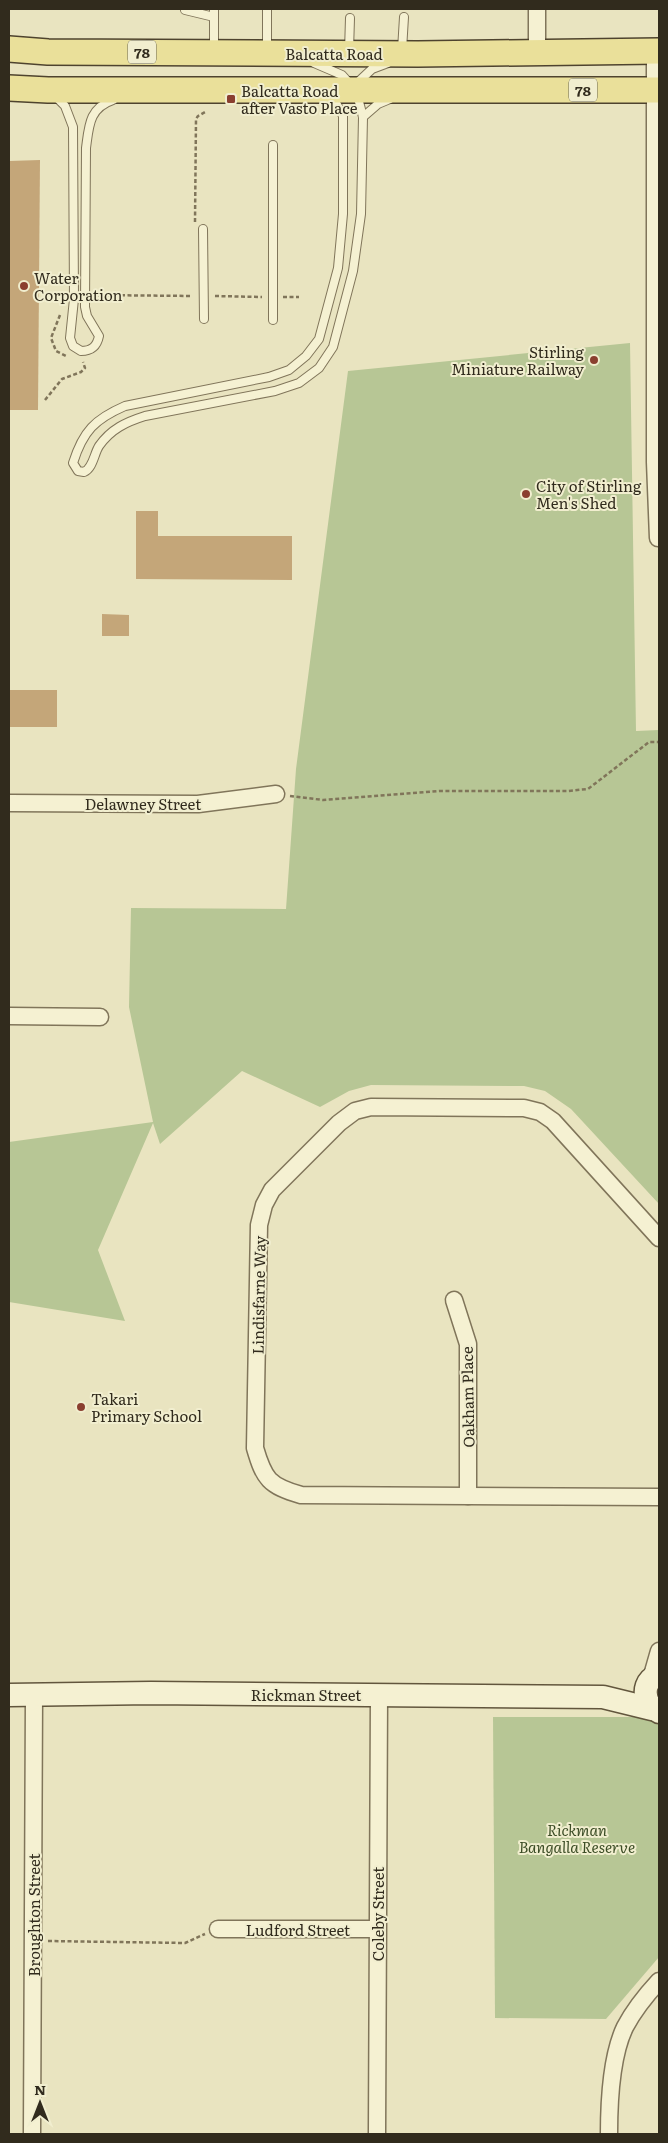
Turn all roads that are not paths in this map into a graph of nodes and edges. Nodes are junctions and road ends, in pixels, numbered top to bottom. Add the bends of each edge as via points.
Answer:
1 (268, 9) edge
2 (537, 9) edge
3 (185, 10) dead end
4 (214, 13) edge
5 (350, 18) dead end
6 (404, 18) dead end
7 (9, 50) edge
8 (657, 51) edge
9 (214, 52) junction
10 (271, 53) junction
11 (349, 53) junction
12 (537, 53) junction
13 (410, 54) junction
14 (9, 88) edge
15 (354, 89) junction
16 (48, 90) junction
17 (141, 90) junction
18 (317, 90) junction
19 (408, 90) junction
20 (657, 90) edge
21 (343, 116) junction
22 (363, 117) junction
23 (272, 145) dead end
24 (199, 229) road end
25 (204, 319) dead end
26 (273, 320) dead end
27 (658, 538) edge
28 (276, 794) road end
29 (9, 803) edge
30 (9, 1016) edge
31 (100, 1017) dead end
32 (659, 1238) edge
33 (454, 1300) dead end
34 (468, 1496) junction
35 (659, 1497) edge
36 (659, 1651) edge
37 (653, 1679) edge
38 (379, 1694) junction
39 (9, 1695) edge
40 (34, 1695) junction
41 (603, 1697) junction
42 (656, 1710) edge
43 (218, 1929) road end
44 (377, 1929) junction
45 (659, 1980) edge
46 (32, 2134) edge
47 (377, 2134) edge
48 (609, 2134) edge

1 - 10 lane
2 - 12 street
3 - 4 lane
4 - 9 lane
5 - 11 lane
6 - 13 lane
7 - 9 main road, Balcatta Road / 78
8 - 12 main road, Balcatta Road / 78
8 - 20 street
9 - 10 main road, Balcatta Road / 78
10 - 11 main road, Balcatta Road / 78
10 - 15 lane via 332,69
11 - 13 main road, Balcatta Road / 78
12 - 13 main road, Balcatta Road / 78
13 - 15 lane via 372,69
14 - 16 main road, 78
15 - 18 main road, 78
15 - 19 main road, 78
15 - 21 lane
15 - 22 lane
16 - 17 main road, 78
16 - 17 lane via 65,106 73,127 74,299 70,342 76,349 86,351 96,345 99,336 87,316 85,296 86,148 90,124 95,111 103,103
17 - 18 main road, 78
18 - 21 lane via 335,101
19 - 20 main road, 78
19 - 22 lane via 378,104
20 - 27 street via 655,462
21 - 22 lane via 343,214 338,268 319,339 290,370 125,406 106,414 79,444 73,463 78,471 89,469 99,446 111,432 127,422 275,391 299,383 319,368 333,347 352,271 361,214
23 - 26 lane
24 - 25 lane
28 - 29 street, Delawney Street via 198,804
30 - 31 street
32 - 34 street, Lindisfarne Way via 553,1121 540,1112 524,1108 371,1107 355,1111 272,1190 259,1225 255,1448 262,1472 281,1489 301,1495
33 - 34 street, Oakham Place via 468,1344
34 - 35 street, Lindisfarne Way
36 - 37 street
37 - 41 street, Rickman Street via 630,1691
37 - 42 street via 645,1697
38 - 40 street, Rickman Street
38 - 41 street, Rickman Street
38 - 44 street, Coleby Street
39 - 40 street, Rickman Street
40 - 46 street, Broughton Street
41 - 42 street, Rickman Street
43 - 44 street, Ludford Street
44 - 47 street, Coleby Street
45 - 48 street via 639,2003 624,2029 612,2074

